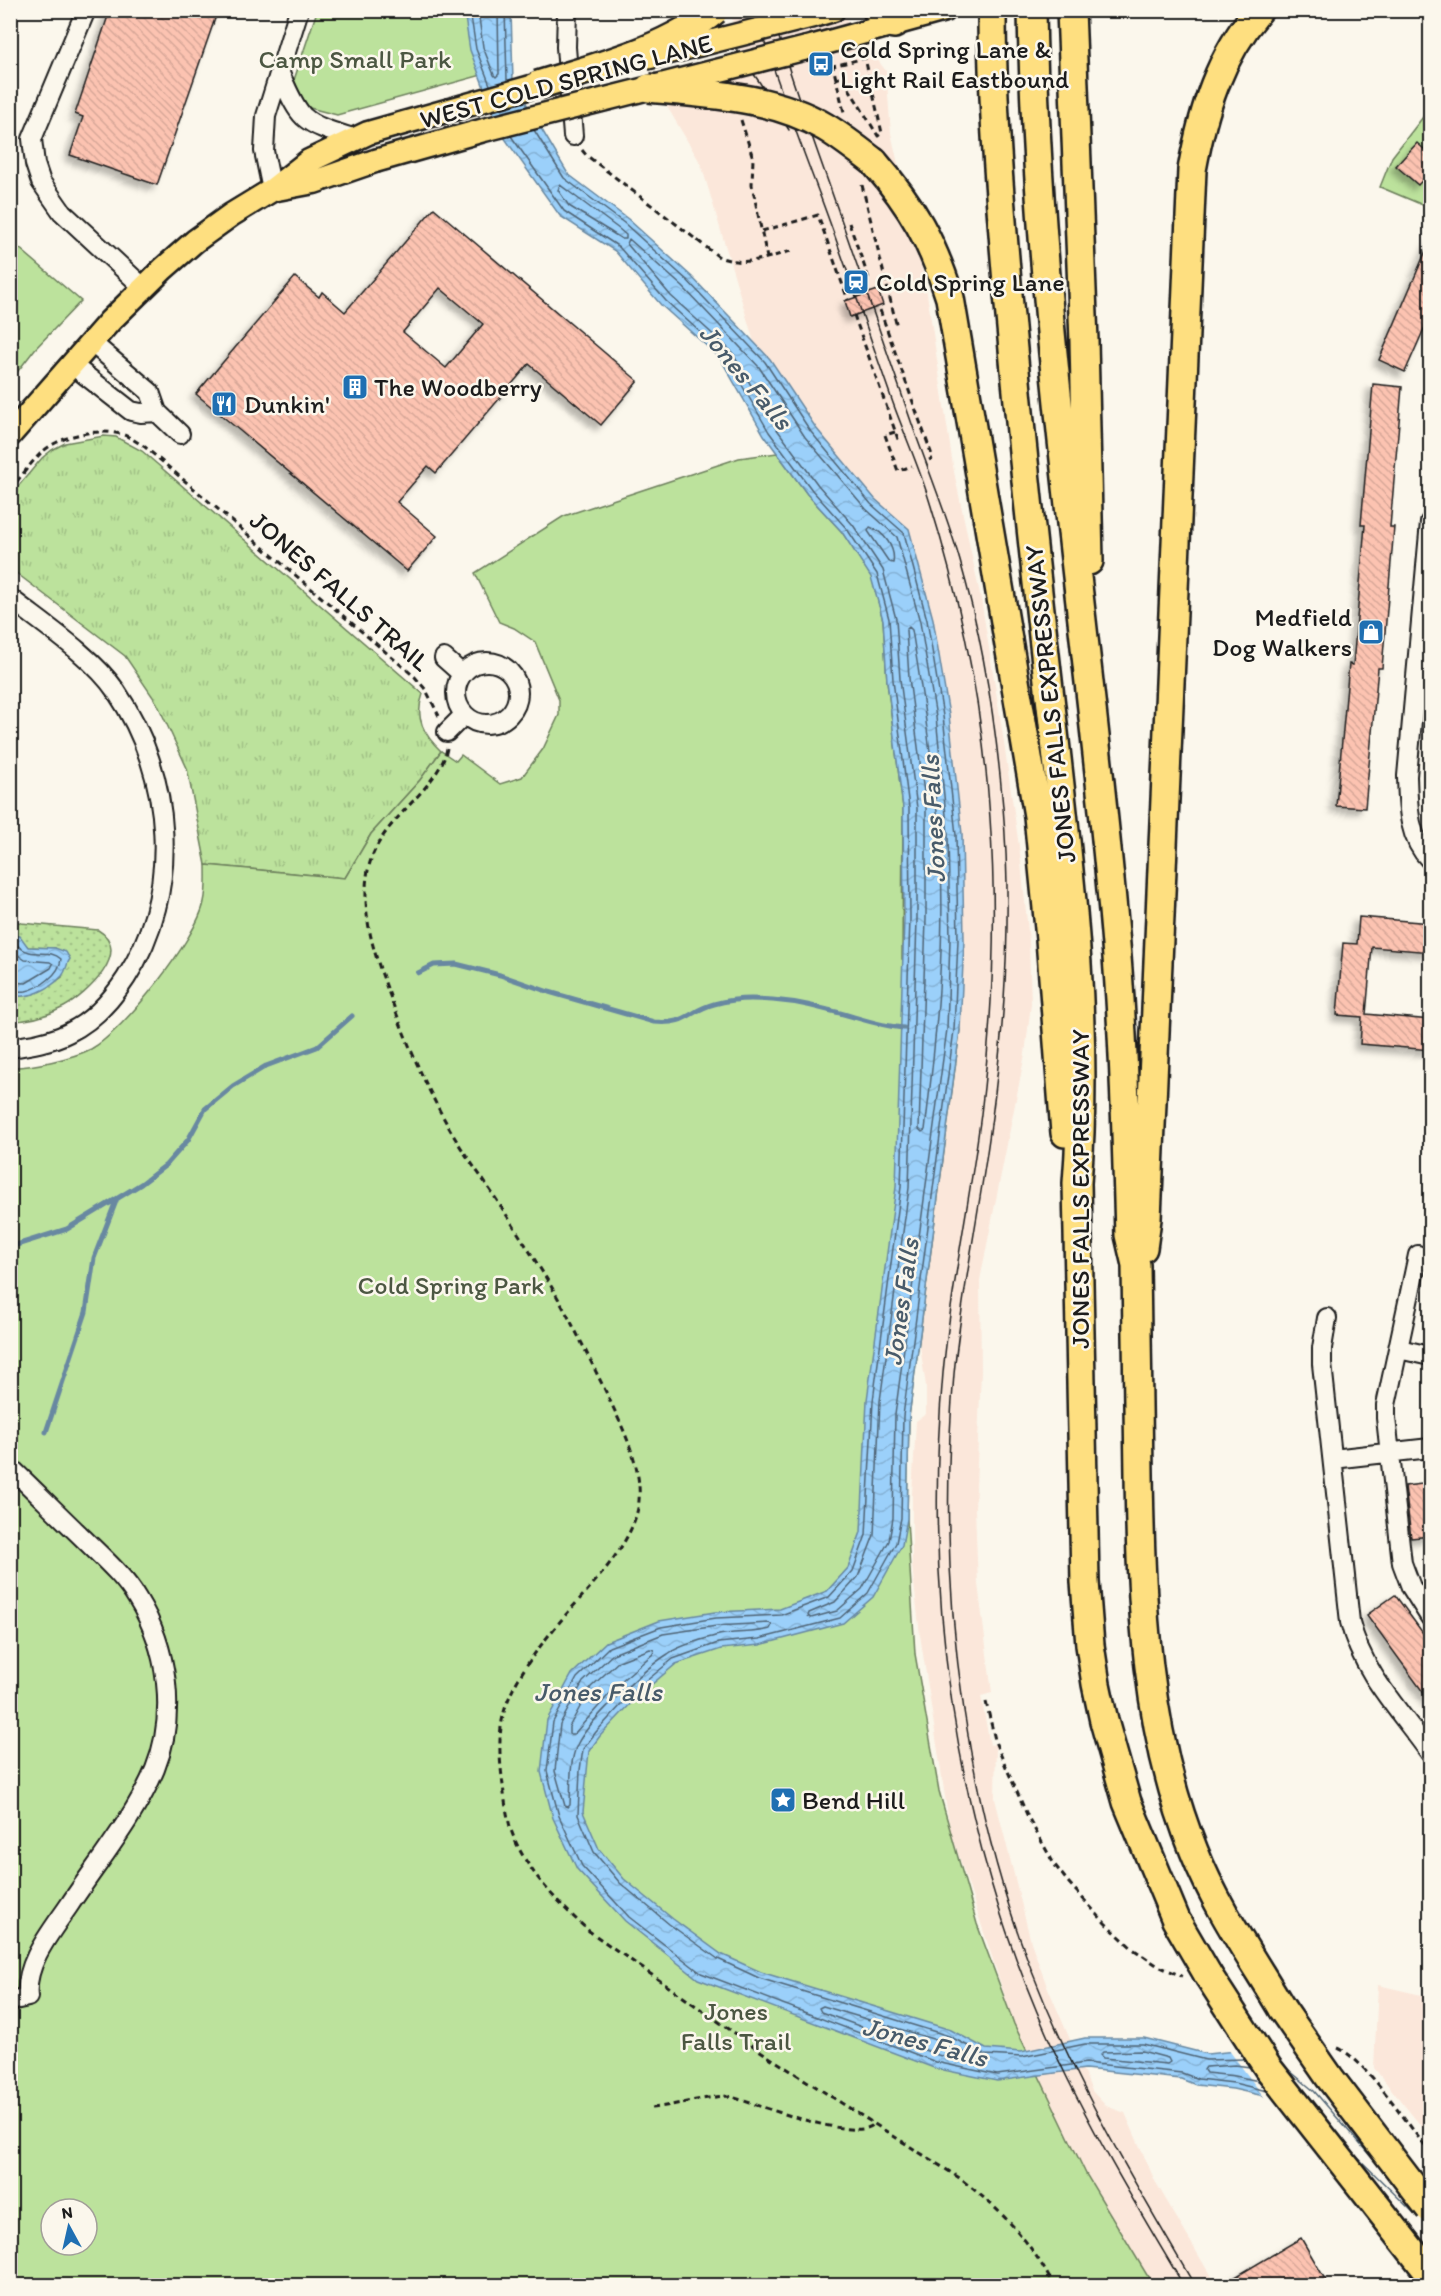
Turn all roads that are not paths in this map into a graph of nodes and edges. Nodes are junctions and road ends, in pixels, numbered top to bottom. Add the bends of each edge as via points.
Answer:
1 (86, 10) edge
2 (299, 10) edge
3 (567, 10) edge
4 (715, 10) edge
5 (833, 10) edge
6 (1032, 10) edge
7 (1071, 10) edge
8 (1259, 10) edge
9 (939, 12) edge
10 (886, 17) edge
11 (991, 17) edge
12 (280, 74) junction
13 (538, 86) junction
14 (649, 88) junction
15 (360, 136) junction
16 (573, 136) road end
17 (272, 190) junction
18 (144, 288) junction
19 (91, 342) junction
20 (71, 364) junction
21 (157, 412) junction
22 (180, 434) dead end
23 (10, 435) edge
24 (1431, 522) edge
25 (10, 598) edge
26 (444, 658) dead end
27 (462, 674) junction
28 (464, 715) junction
29 (445, 733) road end
30 (1094, 736) junction
31 (1431, 860) edge
32 (10, 1048) edge
33 (1077, 1184) junction
34 (1418, 1255) dead end
35 (1136, 1265) junction
36 (1327, 1318) dead end
37 (1399, 1349) junction
38 (1431, 1356) edge
39 (1431, 1448) edge
40 (1389, 1453) junction
41 (1333, 1459) junction
42 (10, 1467) edge
43 (1431, 1617) edge
44 (1431, 1753) edge
45 (10, 2001) edge
46 (1431, 2209) edge
47 (1431, 2274) edge

1 - 18 street via 32,139 35,164 41,182 62,212
2 - 12 street
3 - 16 street
4 - 13 highway, bridge via 668,40
5 - 13 main road, WEST COLD SPRING LANE, bridge
6 - 30 highway, JONES FALLS EXPRESSWAY via 1041,218
7 - 30 highway
8 - 35 highway via 1228,56 1210,94 1192,170 1147,1219 1144,1246
9 - 10 main road, WEST COLD SPRING LANE
10 - 14 main road, WEST COLD SPRING LANE, bridge via 847,37
11 - 33 highway, JONES FALLS EXPRESSWAY via 999,190 1021,436 1075,936 1081,1032
12 - 15 street via 304,117 318,126
12 - 17 street via 264,132
13 - 15 main road, WEST COLD SPRING LANE
14 - 17 main road, WEST COLD SPRING LANE, bridge via 484,130 314,182
14 - 33 highway, bridge via 758,102 823,126 867,171 894,185 929,238 950,298 1038,816 1065,1133
15 - 17 main road, WEST COLD SPRING LANE via 309,161
17 - 18 main road, WEST COLD SPRING LANE via 195,241
18 - 19 main road, WEST COLD SPRING LANE
19 - 20 main road, WEST COLD SPRING LANE
19 - 21 street via 150,392
20 - 21 street via 131,411
20 - 23 main road, WEST COLD SPRING LANE
21 - 22 street
24 - 31 street via 1407,808 1422,852
25 - 32 street via 95,668 115,688 133,718 149,753 158,789 164,856 150,931 114,995 93,1018 68,1033
26 - 27 street
27 - 28 street via 456,699
27 - 28 street via 485,662 502,666 514,679 518,696 512,712 497,722 480,723
28 - 29 street
30 - 35 highway, JONES FALLS EXPRESSWAY via 1118,969 1130,1235
33 - 47 highway, JONES FALLS EXPRESSWAY, bridge via 1085,1582 1090,1645 1104,1721 1127,1802 1176,1920 1268,2068
34 - 37 street
35 - 46 highway, JONES FALLS EXPRESSWAY, bridge via 1140,1578 1155,1717 1168,1773 1193,1850 1217,1903 1282,2009
36 - 41 street via 1322,1364
37 - 38 street
37 - 40 street via 1386,1406
39 - 40 street
40 - 41 street
40 - 43 street via 1402,1563 1411,1587
41 - 44 street via 1355,1641 1363,1660
42 - 45 street via 114,1569 137,1597 162,1653 167,1714 155,1768 141,1797 29,1970 28,1997

